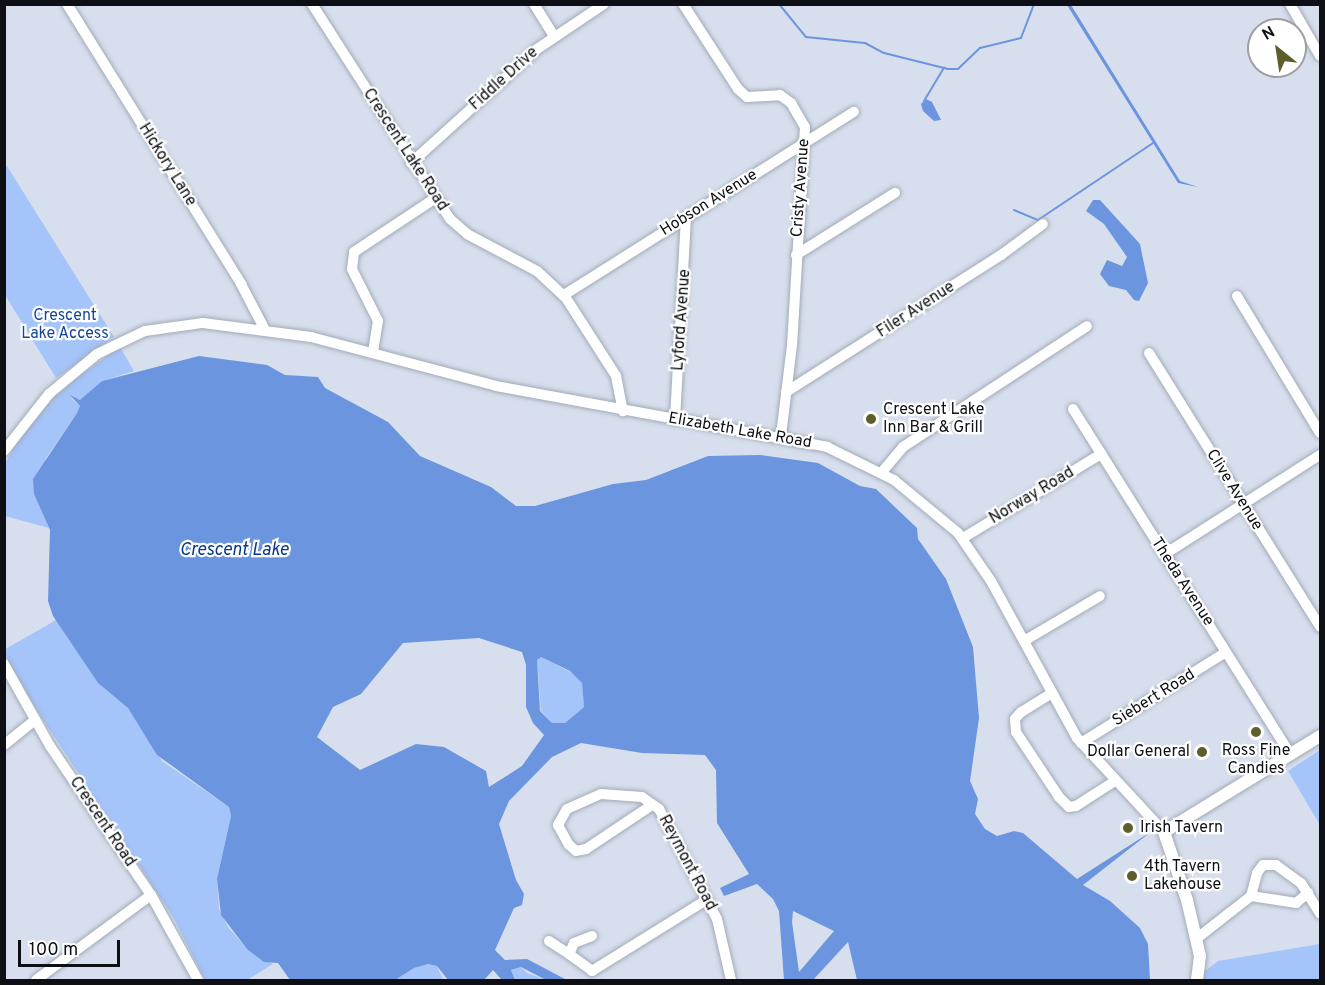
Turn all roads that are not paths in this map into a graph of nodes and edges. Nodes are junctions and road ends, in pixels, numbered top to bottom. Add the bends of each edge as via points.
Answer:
1 (67, 4) edge
2 (312, 4) edge
3 (534, 4) edge
4 (604, 4) edge
5 (683, 4) edge
6 (1290, 4) edge
7 (554, 36) junction
8 (1320, 56) edge
9 (854, 112) dead end
10 (805, 143) junction
11 (411, 163) junction
12 (895, 193) dead end
13 (434, 199) junction
14 (686, 219) junction
15 (1043, 224) dead end
16 (796, 255) junction
17 (564, 295) junction
18 (1237, 296) dead end
19 (1087, 326) dead end
20 (264, 328) junction
21 (373, 352) junction
22 (1149, 353) dead end
23 (786, 392) junction
24 (1073, 409) dead end
25 (623, 411) junction
26 (675, 420) junction
27 (1320, 433) edge
28 (781, 436) junction
29 (4, 451) edge
30 (1101, 454) junction
31 (1320, 455) edge
32 (882, 472) junction
33 (1243, 505) junction
34 (963, 538) junction
35 (1165, 554) junction
36 (1100, 596) dead end
37 (1320, 627) edge
38 (1024, 641) junction
39 (1226, 652) junction
40 (4, 664) edge
41 (1052, 693) junction
42 (35, 720) junction
43 (1320, 736) edge
44 (1081, 743) junction
45 (4, 745) edge
46 (1291, 755) junction
47 (1116, 781) junction
48 (652, 805) junction
49 (1164, 832) junction
50 (1308, 893) junction
51 (152, 895) junction
52 (1251, 896) junction
53 (706, 900) junction
54 (1320, 914) edge
55 (592, 936) dead end
56 (1196, 939) junction
57 (549, 941) dead end
58 (569, 954) junction
59 (36, 981) edge
60 (198, 981) edge
61 (731, 981) edge
62 (1197, 981) edge

1 - 20 street, Hickory Lane via 242,284
2 - 11 street, Crescent Lake Road
3 - 7 street
4 - 7 street, Fiddle Drive
5 - 10 street, Cristy Avenue via 738,89 747,97 780,95 791,103 805,127
6 - 8 street
7 - 11 street, Fiddle Drive
9 - 10 street, Hobson Avenue
10 - 14 street, Hobson Avenue
10 - 16 street, Cristy Avenue
11 - 13 street, Crescent Lake Road
12 - 16 street
13 - 17 street, Crescent Lake Road via 463,232 530,267
13 - 21 street via 354,252 352,268 378,321
14 - 17 street, Hobson Avenue
14 - 26 street, Lyford Avenue
15 - 23 street, Filer Avenue via 991,262
16 - 23 street, Cristy Avenue
17 - 25 street, Crescent Lake Road via 616,376
18 - 27 street
19 - 32 street via 907,445
20 - 21 street, Elizabeth Lake Road
20 - 29 street, Elizabeth Lake Road via 182,324 129,337 97,354 59,383
21 - 25 street, Elizabeth Lake Road via 477,381
22 - 33 street, Clive Avenue
23 - 28 street, Cristy Avenue
24 - 30 street, Theda Avenue
25 - 26 street, Elizabeth Lake Road
26 - 28 street, Elizabeth Lake Road
28 - 32 street, Elizabeth Lake Road via 832,448
30 - 34 street, Norway Road
30 - 35 street, Theda Avenue
31 - 33 street
32 - 34 street, Elizabeth Lake Road via 927,504
33 - 35 street
33 - 37 street, Clive Avenue
34 - 38 street, Elizabeth Lake Road
35 - 39 street, Theda Avenue
36 - 38 street
38 - 41 street, Elizabeth Lake Road
39 - 44 street, Siebert Road
39 - 46 street, Theda Avenue
40 - 42 street, Crescent Road
41 - 44 street, Elizabeth Lake Road
41 - 47 street via 1015,719 1016,732 1059,798 1069,807 1076,806
42 - 45 street
42 - 51 street, Crescent Road
43 - 46 main road
44 - 47 street, Elizabeth Lake Road
46 - 49 main road
47 - 49 street, Elizabeth Lake Road
48 - 48 street, Reymont Road via 586,849 576,851 558,825 560,816 584,799 620,792
48 - 53 street, Reymont Road via 667,823
49 - 56 main road via 1183,882
50 - 52 street via 1296,903
50 - 52 street via 1276,865 1263,865
50 - 54 street
51 - 59 street
51 - 60 street, Crescent Road
52 - 56 street
53 - 58 street via 592,971
53 - 61 street, Reymont Road via 722,934
55 - 58 street via 574,943
56 - 62 main road via 1200,956
57 - 58 street

